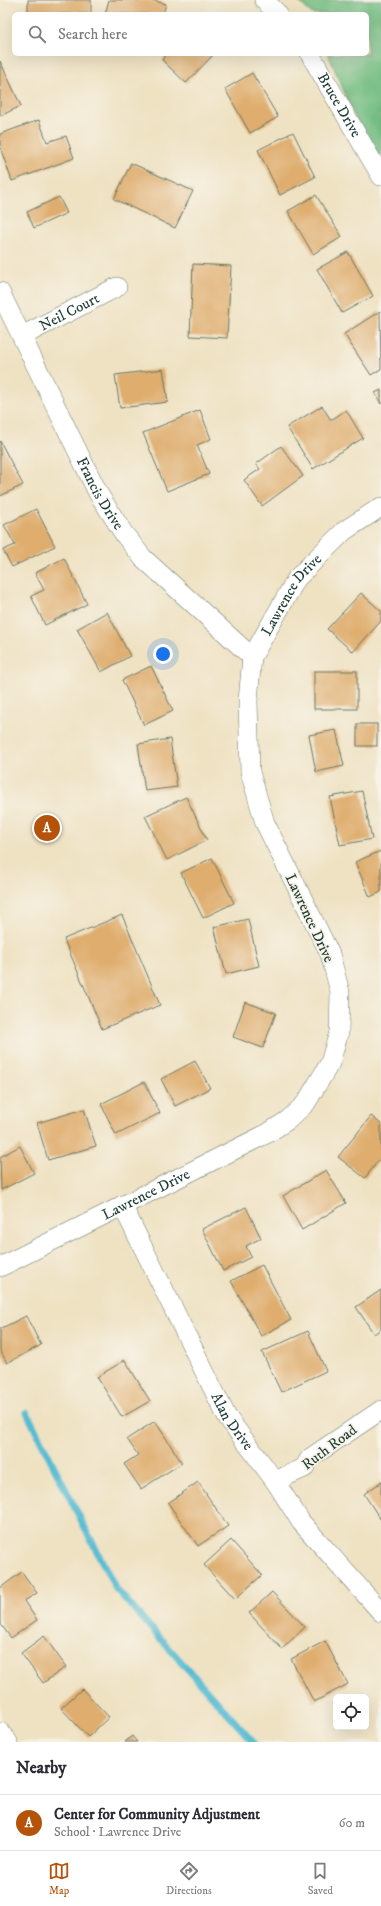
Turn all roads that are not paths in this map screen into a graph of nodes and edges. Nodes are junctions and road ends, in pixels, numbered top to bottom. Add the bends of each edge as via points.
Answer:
1 (264, 0) edge
2 (276, 12) edge
3 (311, 56) edge
4 (381, 176) edge
5 (117, 287) dead end
6 (0, 292) edge
7 (22, 336) junction
8 (381, 507) edge
9 (252, 657) junction
10 (122, 1205) junction
11 (0, 1267) edge
12 (381, 1410) edge
13 (275, 1481) junction
14 (381, 1612) edge
15 (0, 1732) edge
16 (8, 1742) edge

1 - 2 street
3 - 4 street, Bruce Drive
5 - 7 street, Neil Court
6 - 7 street, Francis Drive
7 - 9 street, Francis Drive via 98,493 124,534 143,558
8 - 9 street, Lawrence Drive via 344,531 298,578
9 - 10 street, Lawrence Drive via 248,701 250,772 265,823 330,954 340,992 339,1032 330,1063 319,1084 306,1103 288,1120
10 - 11 street, Lawrence Drive
10 - 13 street, Alan Drive via 227,1417
12 - 13 street, Ruth Road via 310,1458 304,1468
13 - 14 street, Alan Drive via 301,1522
15 - 16 street

